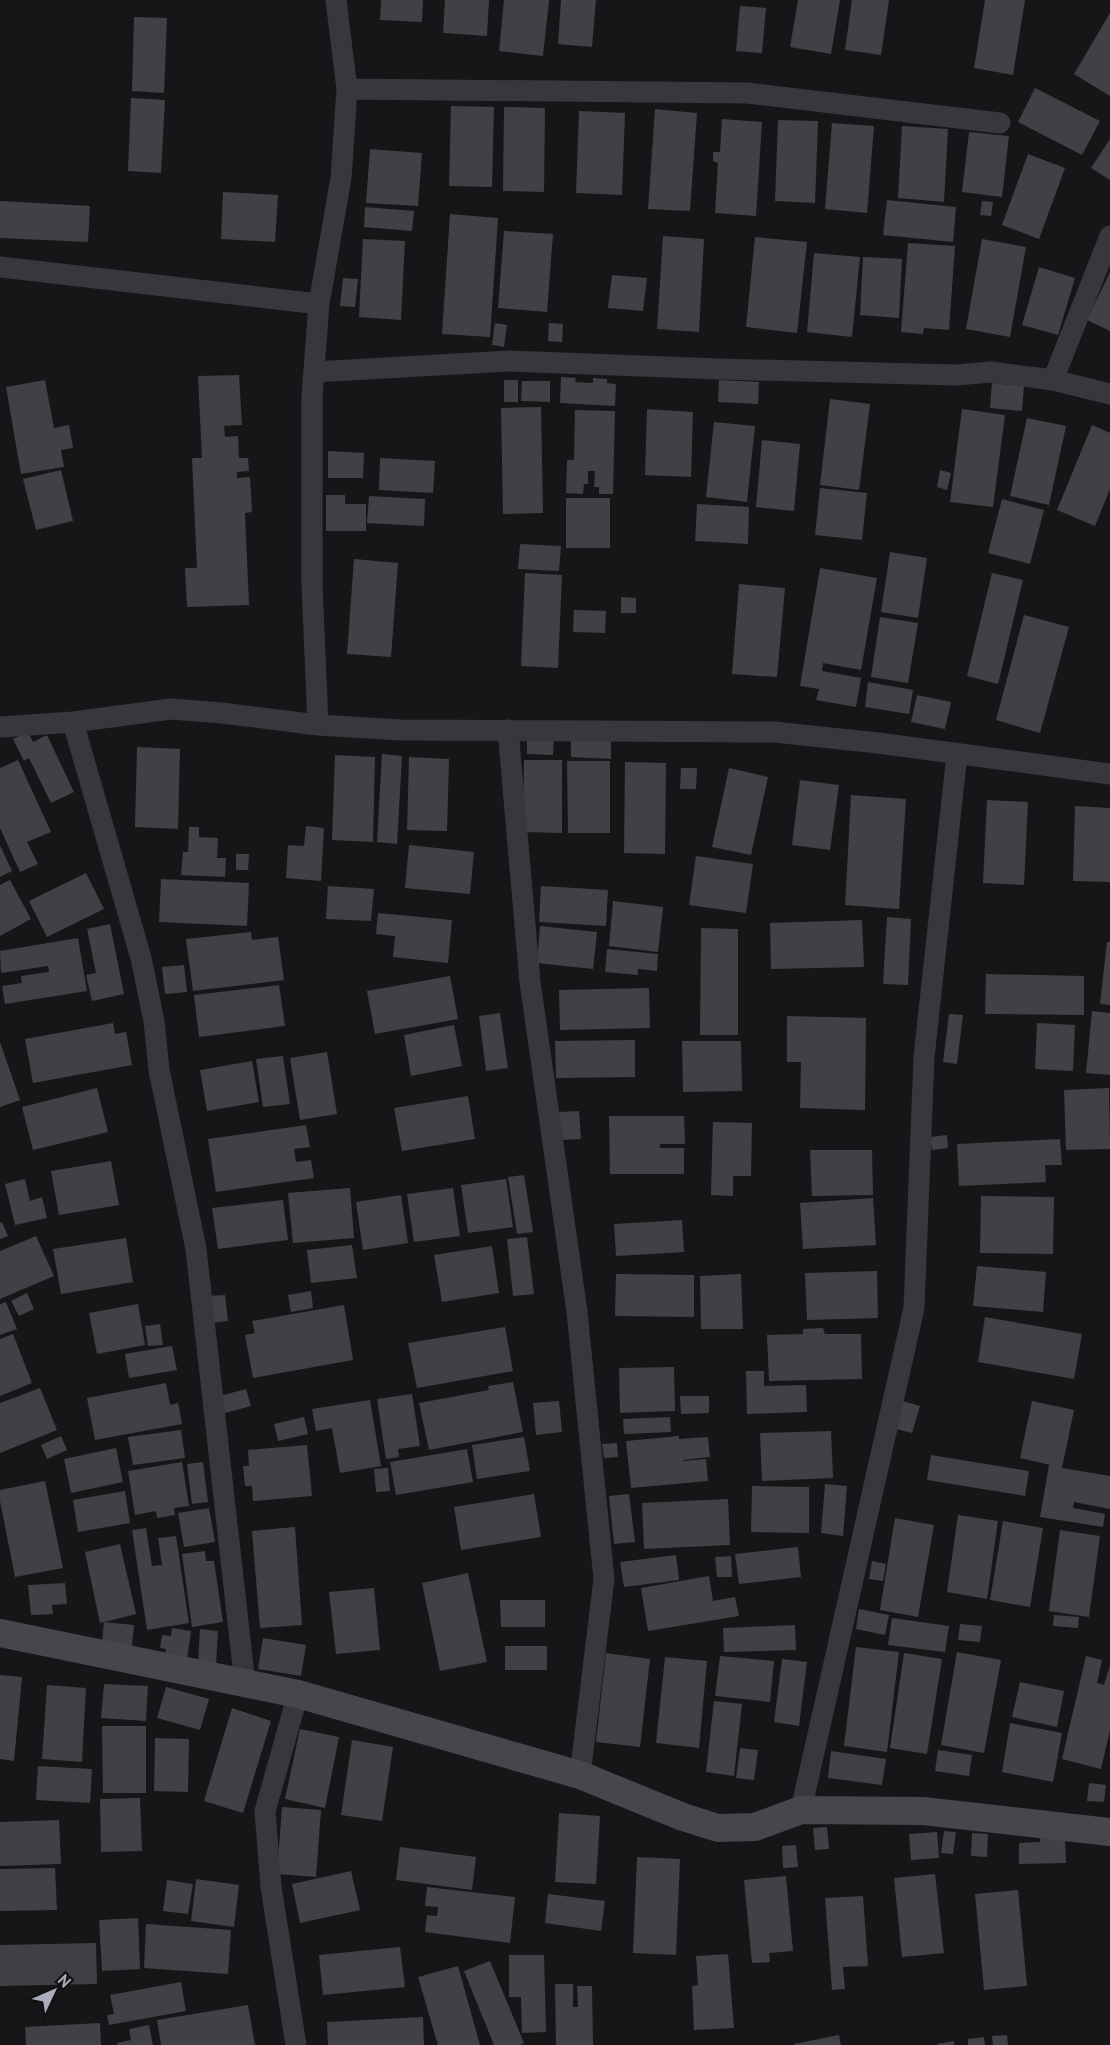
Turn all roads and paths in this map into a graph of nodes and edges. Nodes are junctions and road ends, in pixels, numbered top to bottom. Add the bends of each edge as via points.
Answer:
1 (336, 0) edge
2 (347, 89) junction
3 (1000, 123) dead end
4 (1110, 236) edge
5 (0, 267) edge
6 (319, 304) junction
7 (314, 372) junction
8 (1053, 380) junction
9 (1110, 394) edge
10 (73, 722) junction
11 (318, 725) junction
12 (0, 727) edge
13 (508, 730) junction
14 (957, 754) junction
15 (1110, 774) edge
16 (2, 1629) edge
17 (245, 1684) junction
18 (298, 1694) junction
19 (580, 1775) junction
20 (801, 1810) junction
21 (1110, 1832) edge
22 (296, 2045) edge

1 - 2 street
2 - 3 street via 747,93
2 - 6 street via 341,178
4 - 8 street
5 - 6 street
6 - 7 street
7 - 8 street via 509,361 956,375 991,372
7 - 11 street via 312,585
8 - 9 street
10 - 11 street via 171,709
10 - 12 street
10 - 17 street via 141,958 159,1070 196,1250
11 - 13 street
13 - 14 street via 774,732
13 - 19 street via 530,981 577,1312 604,1579
14 - 15 street
14 - 20 street via 924,1057 914,1308
16 - 17 street
17 - 18 street
18 - 19 street
18 - 22 street via 264,1811 274,1911
19 - 20 street via 718,1828 756,1827
20 - 21 street via 923,1811

